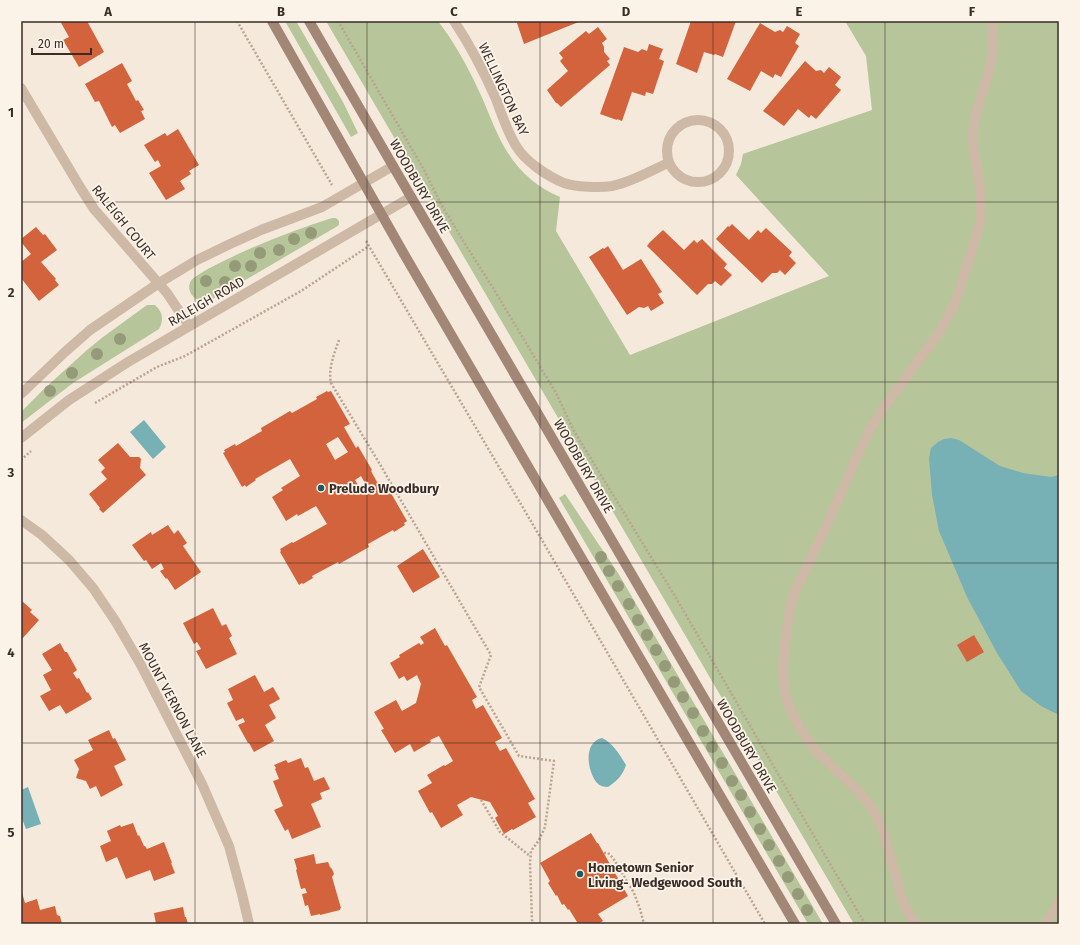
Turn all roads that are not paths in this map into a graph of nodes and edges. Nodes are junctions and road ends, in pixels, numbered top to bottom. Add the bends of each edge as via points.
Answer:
1 (272, 21) edge
2 (309, 21) edge
3 (454, 21) edge
4 (992, 21) edge
5 (21, 88) edge
6 (668, 162) junction
7 (393, 166) junction
8 (363, 183) junction
9 (411, 197) junction
10 (381, 214) junction
11 (159, 283) junction
12 (189, 326) junction
13 (21, 394) edge
14 (21, 438) edge
15 (21, 520) edge
16 (1059, 902) edge
17 (249, 924) edge
18 (795, 924) edge
19 (836, 924) edge
20 (917, 924) edge
21 (1046, 924) edge

1 - 8 main road
2 - 7 main road, WOODBURY DRIVE
3 - 6 street, WELLINGTON BAY via 482,69 516,146 526,160 545,173 564,183 588,187 612,186 636,179
4 - 20 street via 992,53 976,114 972,144 980,187 980,224 958,295 940,331 885,406 866,438 795,591 784,652 785,694 791,711 815,750 858,791 878,819 903,902
5 - 11 street, RALEIGH COURT via 94,209
6 - 6 street via 682,179 704,182 714,178 725,166 729,151 727,140 723,132 706,121 686,122 671,134 667,143
7 - 8 street
7 - 9 main road, WOODBURY DRIVE
8 - 10 main road
8 - 11 street via 314,210 260,230 197,260
9 - 10 street, RALEIGH ROAD
9 - 19 main road, WOODBURY DRIVE
10 - 12 street, RALEIGH ROAD
10 - 18 main road
11 - 12 street, RALEIGH COURT
11 - 13 street via 90,330
12 - 14 street, RALEIGH ROAD via 93,384
15 - 17 street, MOUNT VERNON LANE via 42,535 88,582 116,622 141,665 202,784 229,846
16 - 21 street

